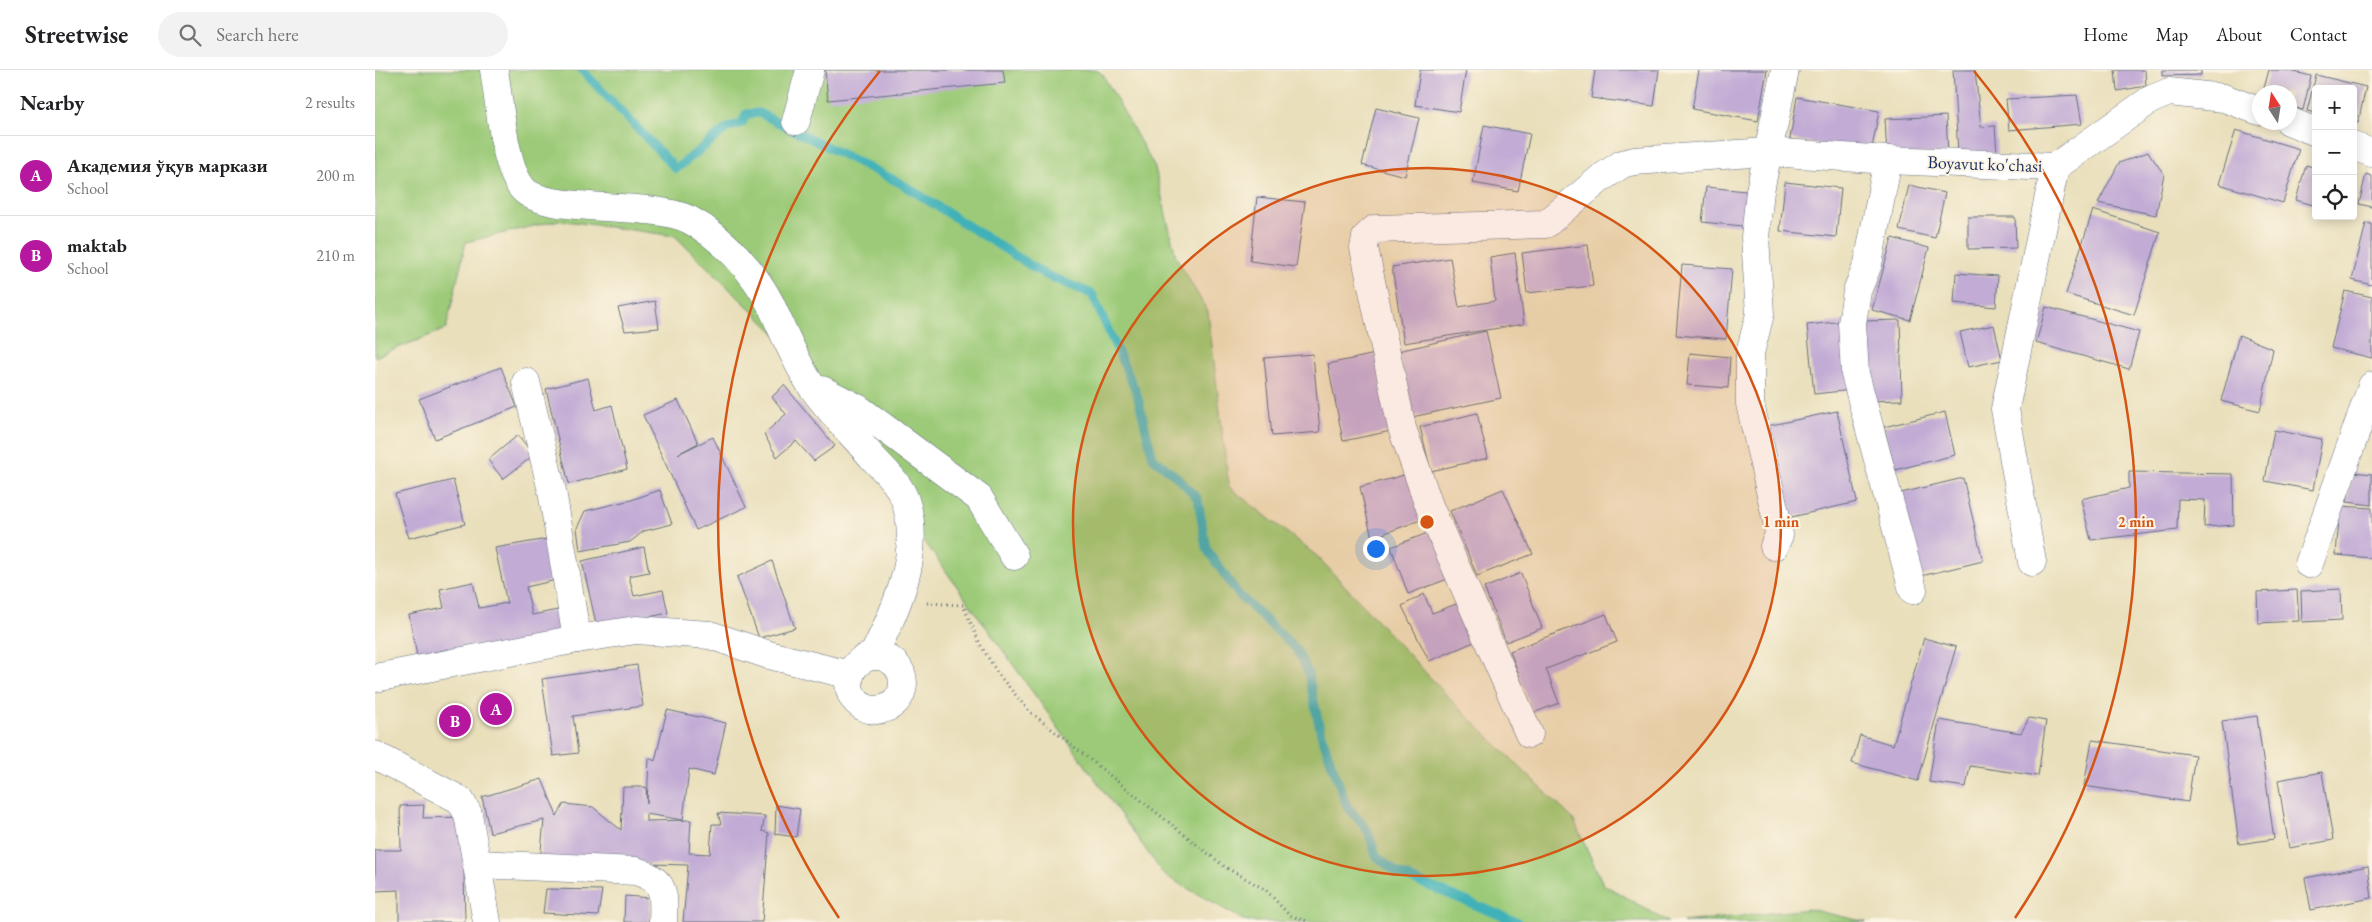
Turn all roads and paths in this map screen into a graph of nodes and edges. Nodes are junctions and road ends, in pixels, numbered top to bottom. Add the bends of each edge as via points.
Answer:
1 (494, 70) edge
2 (810, 70) edge
3 (1785, 70) edge
4 (2252, 108) edge
5 (796, 121) dead end
6 (2297, 124) edge
7 (2312, 130) edge
8 (2357, 147) edge
9 (1768, 152) junction
10 (2372, 153) edge
11 (1888, 160) junction
12 (2055, 167) junction
13 (526, 382) dead end
14 (810, 383) junction
15 (2372, 386) edge
16 (1775, 546) dead end
17 (1014, 556) dead end
18 (2033, 562) dead end
19 (2309, 564) dead end
20 (1913, 590) dead end
21 (917, 603) dead end
22 (577, 639) junction
23 (873, 656) junction
24 (850, 675) junction
25 (375, 678) edge
26 (1529, 734) dead end
27 (375, 755) edge
28 (477, 864) junction
29 (487, 922) edge
30 (663, 922) edge
31 (1309, 922) edge

1 - 14 street via 507,150 523,189 540,200 656,210 688,219 717,236 743,264 770,303
2 - 5 street
3 - 9 street
4 - 12 street, Boyavut ko'chasi via 2224,98 2169,92 2150,100
6 - 7 street
8 - 10 street
9 - 11 street, Boyavut ko'chasi
9 - 16 street via 1759,191 1755,237 1760,314 1750,361 1751,404 1779,535
9 - 26 street, Boyavut ko'chasi via 1622,164 1546,224 1375,229 1366,237 1364,248 1401,428 1430,508
11 - 12 street, Boyavut ko'chasi
11 - 20 street via 1868,264 1857,291 1852,324 1855,374
12 - 18 street via 2005,409
13 - 22 street via 552,491
14 - 17 street via 859,409 979,498
14 - 23 street via 890,475 905,499 912,541 899,604
15 - 19 street
21 - 31 path via 963,605 998,674 1029,711 1225,867 1266,890 1289,915
22 - 24 street via 635,630 710,635 769,655
22 - 25 street
23 - 24 street via 863,659
23 - 24 street via 893,662 900,671 902,692 896,701 877,710 858,704 851,696
27 - 28 street via 460,800 468,814
28 - 29 street
28 - 30 street via 636,871 653,877 664,895

